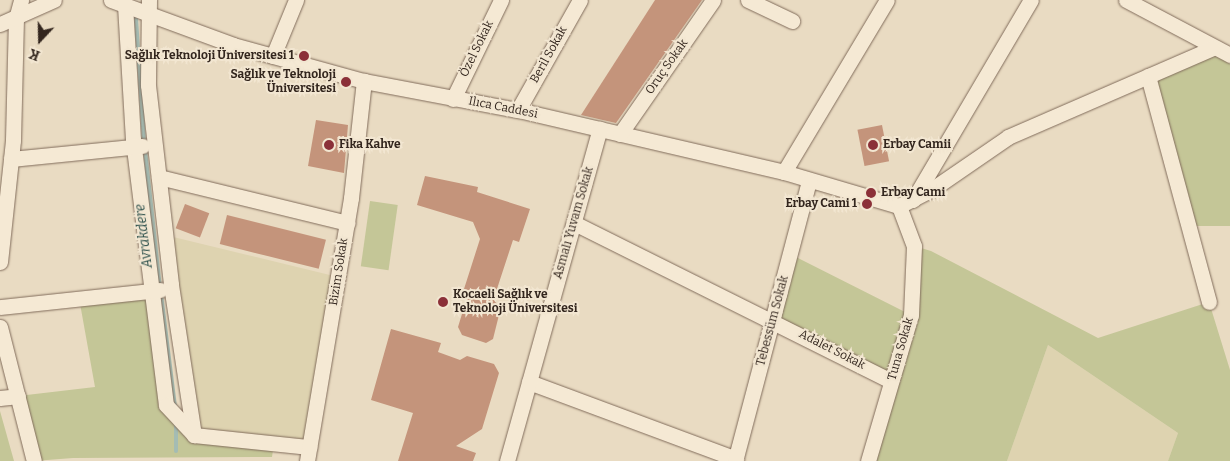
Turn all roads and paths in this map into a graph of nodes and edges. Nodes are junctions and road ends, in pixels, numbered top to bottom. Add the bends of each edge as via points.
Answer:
1 (21, 0) edge
2 (54, 0) edge
3 (296, 0) edge
4 (501, 0) edge
5 (580, 0) edge
6 (713, 0) edge
7 (748, 0) edge
8 (887, 0) edge
9 (1031, 0) edge
10 (1132, 2) edge
11 (118, 3) edge
12 (149, 7) edge
13 (16, 19) junction
14 (792, 21) dead end
15 (0, 24) edge
16 (1213, 48) junction
17 (1230, 55) edge
18 (273, 56) junction
19 (1148, 76) junction
20 (364, 81) junction
21 (453, 99) junction
22 (518, 110) junction
23 (600, 130) junction
24 (620, 134) junction
25 (155, 145) junction
26 (134, 147) junction
27 (11, 159) junction
28 (784, 172) junction
29 (159, 177) junction
30 (809, 181) junction
31 (906, 204) junction
32 (347, 223) junction
33 (574, 223) junction
34 (0, 262) edge
35 (171, 289) junction
36 (151, 291) junction
37 (1208, 302) dead end
38 (0, 306) edge
39 (774, 320) junction
40 (0, 327) edge
41 (892, 381) junction
42 (530, 382) junction
43 (18, 396) junction
44 (0, 398) edge
45 (194, 435) junction
46 (308, 454) edge
47 (735, 460) edge
48 (34, 461) edge
49 (507, 461) edge
50 (868, 461) edge

1 - 13 street
2 - 13 street
3 - 18 street
4 - 21 street, Özel Sokak
5 - 22 street, Beril Sokak
6 - 24 street, Oruç Sokak
7 - 14 street
8 - 28 street
9 - 31 street
10 - 16 street
11 - 12 street, Ilıca Caddesi
11 - 26 street
12 - 18 street, Ilıca Caddesi via 233,45
12 - 25 street via 148,85
13 - 15 street
13 - 27 street
16 - 17 street
16 - 19 street
18 - 20 street, Ilıca Caddesi
19 - 31 street via 1008,138
19 - 37 street
20 - 21 street, Ilıca Caddesi
20 - 32 street, Bizim Sokak
21 - 22 street, Ilıca Caddesi
22 - 23 street, Ilıca Caddesi
23 - 24 street, Ilıca Caddesi
23 - 33 street, Asmalı Yuvam Sokak
24 - 28 street, Ilıca Caddesi
25 - 26 street
25 - 29 street
26 - 27 street
26 - 36 street
27 - 34 street
28 - 30 street, Ilıca Caddesi
29 - 32 street
29 - 35 street
30 - 31 street, Ilıca Caddesi
30 - 39 street, Tebessüm Sokak
31 - 41 street, Tuna Sokak via 914,246 911,315
32 - 46 street, Bizim Sokak
33 - 39 street, Adalet Sokak
33 - 42 street, Asmalı Yuvam Sokak
35 - 36 street
35 - 45 street
36 - 38 street
36 - 45 street via 166,405
39 - 41 street, Adalet Sokak
39 - 47 street, Tebessüm Sokak
40 - 43 street
41 - 50 street, Tuna Sokak
42 - 47 street
42 - 49 street, Asmalı Yuvam Sokak
43 - 44 street
43 - 48 street
45 - 46 street

